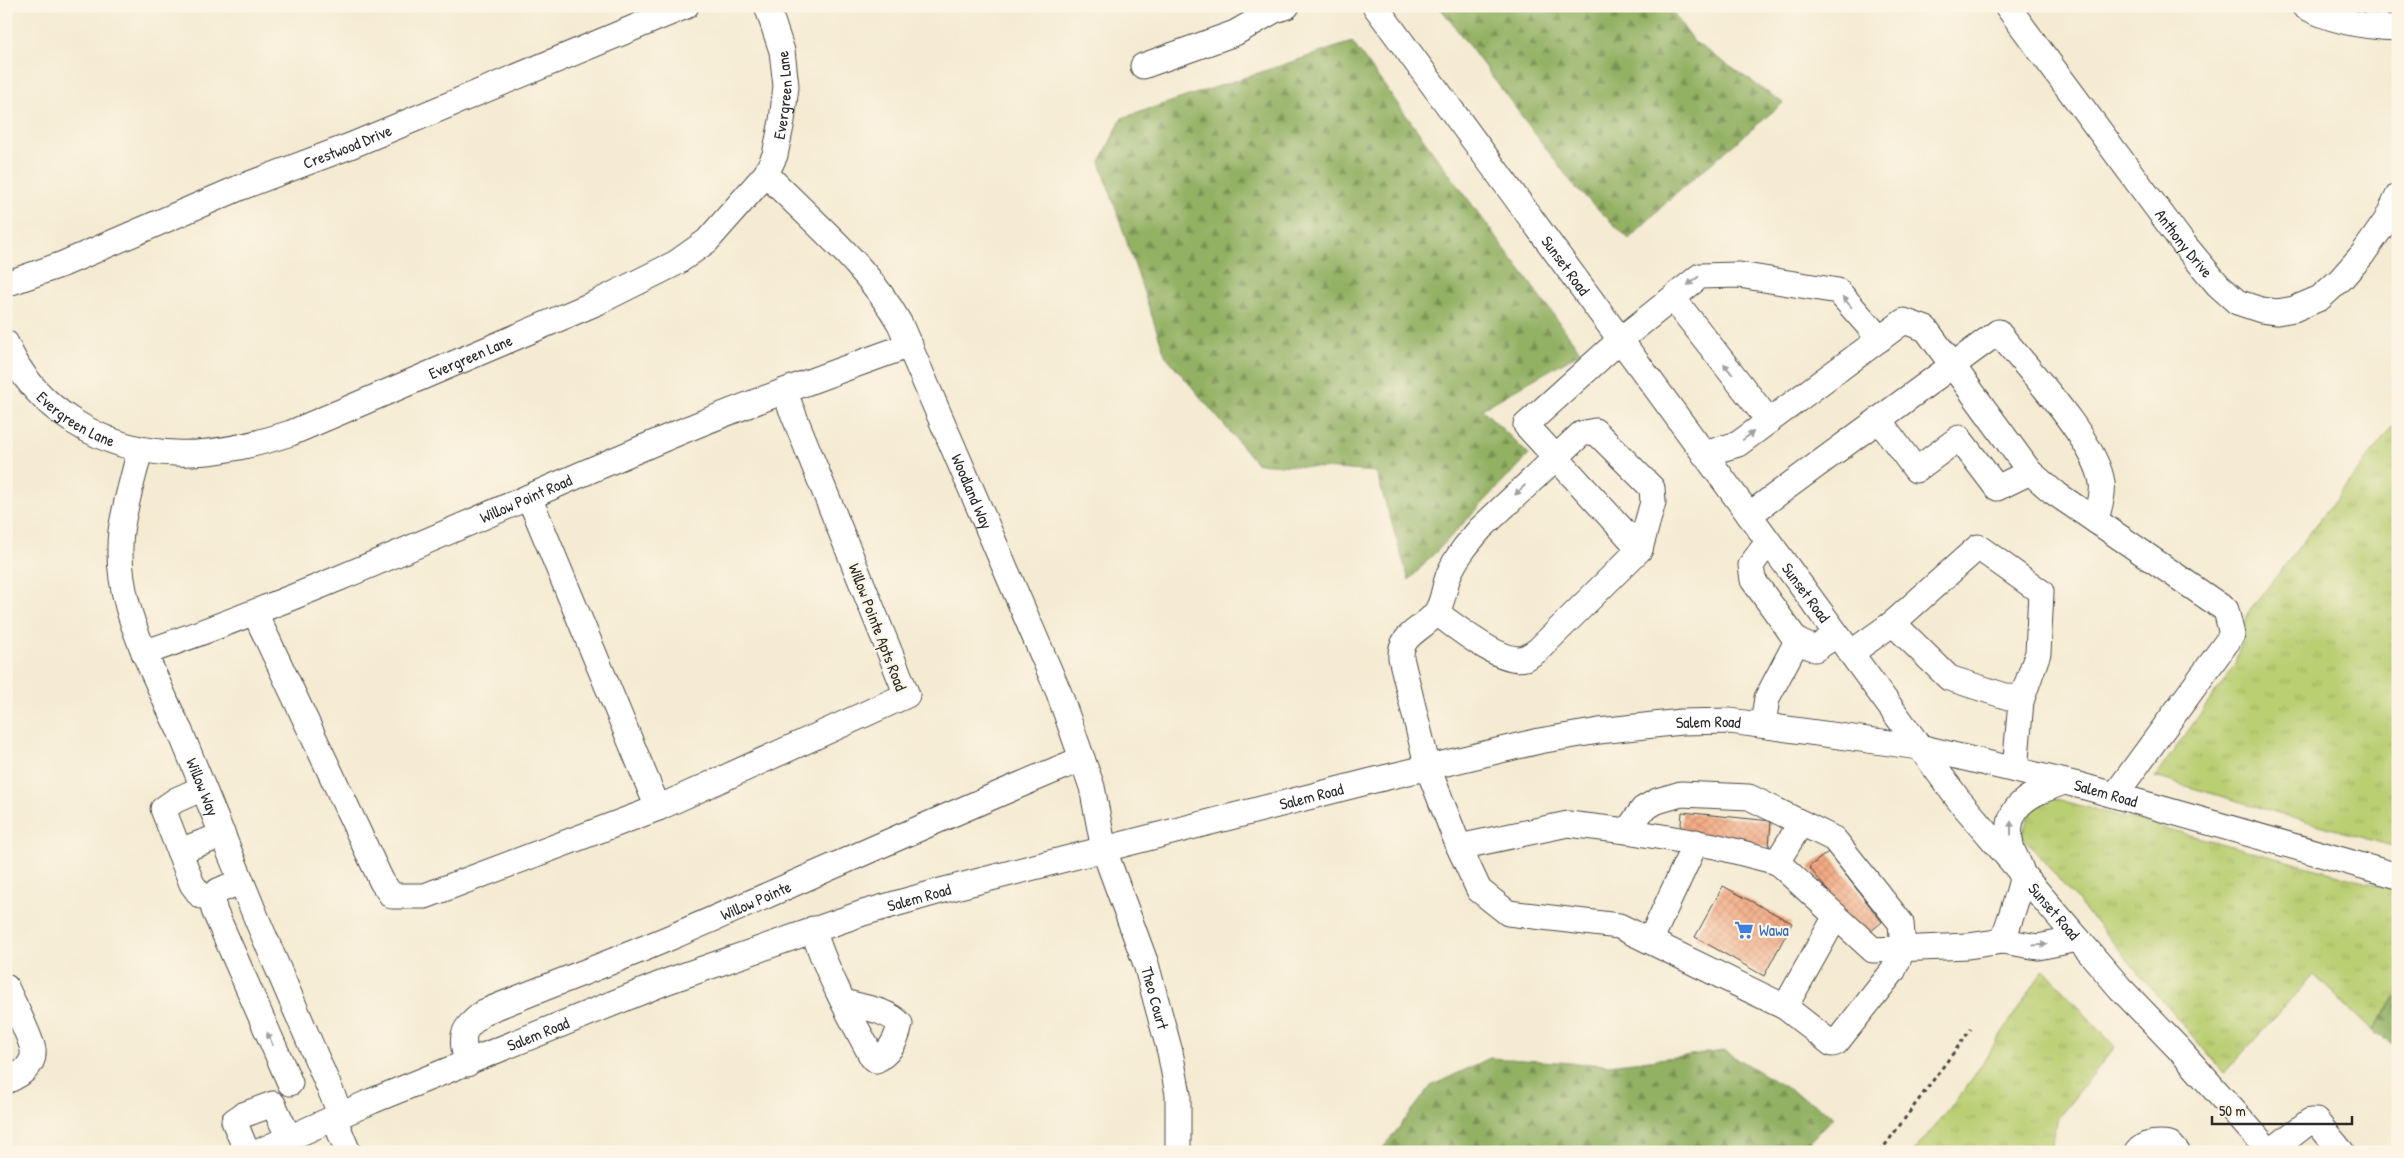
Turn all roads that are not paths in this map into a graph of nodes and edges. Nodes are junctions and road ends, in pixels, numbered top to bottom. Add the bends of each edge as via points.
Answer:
1 (686, 6) edge
2 (767, 6) edge
3 (1287, 6) edge
4 (1375, 6) edge
5 (2007, 6) edge
6 (2304, 6) edge
7 (2398, 28) edge
8 (1143, 66) dead end
9 (766, 174) junction
10 (2398, 196) edge
11 (6, 284) edge
12 (1673, 298) junction
13 (1880, 339) junction
14 (1620, 340) junction
15 (6, 343) edge
16 (910, 345) junction
17 (1954, 365) junction
18 (784, 391) junction
19 (1879, 420) junction
20 (1769, 421) junction
21 (140, 449) junction
22 (1704, 454) junction
23 (1555, 456) junction
24 (2030, 472) junction
25 (529, 497) junction
26 (1749, 515) junction
27 (2096, 521) junction
28 (1768, 542) junction
29 (1640, 550) junction
30 (254, 613) junction
31 (1437, 613) junction
32 (1893, 623) junction
33 (1797, 641) junction
34 (1844, 644) junction
35 (144, 653) junction
36 (2021, 701) junction
37 (1763, 724) junction
38 (1919, 747) junction
39 (1082, 759) junction
40 (1428, 768) junction
41 (2015, 770) junction
42 (2064, 782) junction
43 (204, 788) junction
44 (2115, 795) junction
45 (658, 808) junction
46 (1801, 823) junction
47 (1627, 831) junction
48 (222, 835) junction
49 (1696, 842) junction
50 (1459, 847) junction
51 (1104, 850) junction
52 (179, 851) junction
53 (1777, 862) junction
54 (2022, 874) junction
55 (2398, 876) edge
56 (241, 881) junction
57 (212, 897) junction
58 (1836, 916) junction
59 (812, 929) junction
60 (2078, 939) junction
61 (1650, 941) junction
62 (2002, 941) junction
63 (1902, 949) junction
64 (6, 987) edge
65 (844, 1002) dead end
66 (1785, 1007) junction
67 (467, 1064) junction
68 (322, 1070) junction
69 (6, 1081) edge
70 (290, 1084) junction
71 (273, 1104) junction
72 (338, 1117) junction
73 (289, 1138) junction
74 (247, 1152) edge
75 (258, 1152) edge
76 (348, 1152) edge
77 (1178, 1152) edge
78 (2137, 1152) edge
79 (2177, 1152) edge
80 (2270, 1152) edge
81 (2342, 1152) edge

1 - 11 street, Crestwood Drive via 350,146 239,188 63,264
2 - 9 street, Evergreen Lane via 782,51 786,86 779,139
3 - 8 street via 1235,34
4 - 14 street, Sunset Road
5 - 10 street, Anthony Drive via 2182,242 2218,286 2237,302 2269,311 2286,311 2320,298 2362,255 2386,221
6 - 7 street via 2344,20
9 - 16 street, Woodland Way via 867,274 890,306
9 - 21 street, Evergreen Lane via 719,230 693,253 598,302 312,425 269,440 177,454
13 -> 12 street via 1838,292 1739,275 1700,276
12 - 14 street
20 -> 12 street
13 - 17 street via 1904,321 1926,329
13 - 20 street
14 - 22 street, Sunset Road
14 - 23 street via 1526,425
15 - 21 street, Evergreen Lane via 32,386 67,418 109,440
16 - 18 street, Willow Point Road
16 - 39 street, Woodland Way via 1059,693
17 - 19 street
17 - 24 street
17 - 27 street via 1998,332 2064,413 2095,458 2103,484
18 - 25 street, Willow Point Road
18 - 45 street, Willow Pointe Apts Road via 907,695
19 - 24 street via 1916,470 1959,438 1997,488
19 - 26 street
22 -> 20 street via 1738,444
21 - 35 street, Willow Way via 123,519 120,547 125,599
22 - 26 street, Sunset Road
23 - 29 street
23 - 29 street via 1581,434 1595,430 1652,488 1653,502
23 -> 31 street via 1466,545 1449,574
24 - 27 street
25 - 30 street, Willow Point Road
25 - 45 street
26 - 28 street, Sunset Road
27 - 44 street via 2226,610 2232,635
28 - 33 street via 1751,565 1753,580
28 - 34 street, Sunset Road
29 - 31 street via 1538,650 1524,658 1510,658 1493,651
30 - 35 street, Willow Point Road
30 - 45 street via 382,882 392,896 425,896
31 - 40 street via 1403,642 1400,649
32 - 34 street
32 - 36 street via 1949,678
32 - 36 street via 1978,547 2041,592 2038,653
33 - 34 street via 1815,649
33 - 37 street via 1767,698
34 - 38 street, Sunset Road
35 - 43 street, Willow Way
36 - 41 street
37 - 38 street, Salem Road
37 - 40 street, Salem Road via 1707,721 1599,730
38 - 41 street, Salem Road
38 - 54 street, Sunset Road
39 - 51 street, Woodland Way via 1092,787
39 - 67 street, Willow Pointe via 668,938 484,1012 468,1025 462,1039
40 - 50 street
40 - 51 street, Salem Road
41 - 42 street, Salem Road
42 - 44 street, Salem Road
54 -> 42 street via 2011,846 2012,812 2027,797
43 - 48 street, Willow Way
43 - 52 street via 163,809
44 - 55 street, Salem Road
46 - 47 street via 1749,797 1681,794 1643,809
46 - 53 street
46 - 63 street via 1834,839 1901,923
47 - 49 street
47 - 50 street via 1568,824
48 - 52 street
48 - 56 street, Willow Way
49 - 53 street
49 - 61 street
50 - 61 street via 1479,890 1508,913 1619,926
51 - 59 street, Salem Road via 944,890
51 - 77 street, Theo Court via 1146,964 1168,1046 1178,1094
52 - 57 street via 192,884 201,896
53 - 58 street
54 - 60 street, Sunset Road
54 - 62 street
56 - 57 street via 218,890
56 - 68 street, Willow Way
70 -> 57 street via 214,910
58 - 63 street via 1873,950
58 - 66 street
59 - 65 street via 821,956
59 - 67 street, Salem Road via 675,978
62 -> 60 street via 2038,947
60 - 80 street, Sunset Road
61 - 66 street
62 - 63 street
63 - 66 street via 1892,972 1836,1043 1832,1044
64 - 69 street via 33,1050 29,1065 18,1076
67 - 72 street, Salem Road
68 - 70 street
68 - 72 street, Willow Way
70 - 71 street
71 - 73 street
71 - 74 street via 234,1121
72 - 73 street, Salem Road
72 - 76 street, Willow Way
73 - 75 street, Salem Road
78 - 79 street via 2158,1142 2170,1144
80 - 81 street via 2310,1121 2316,1121

